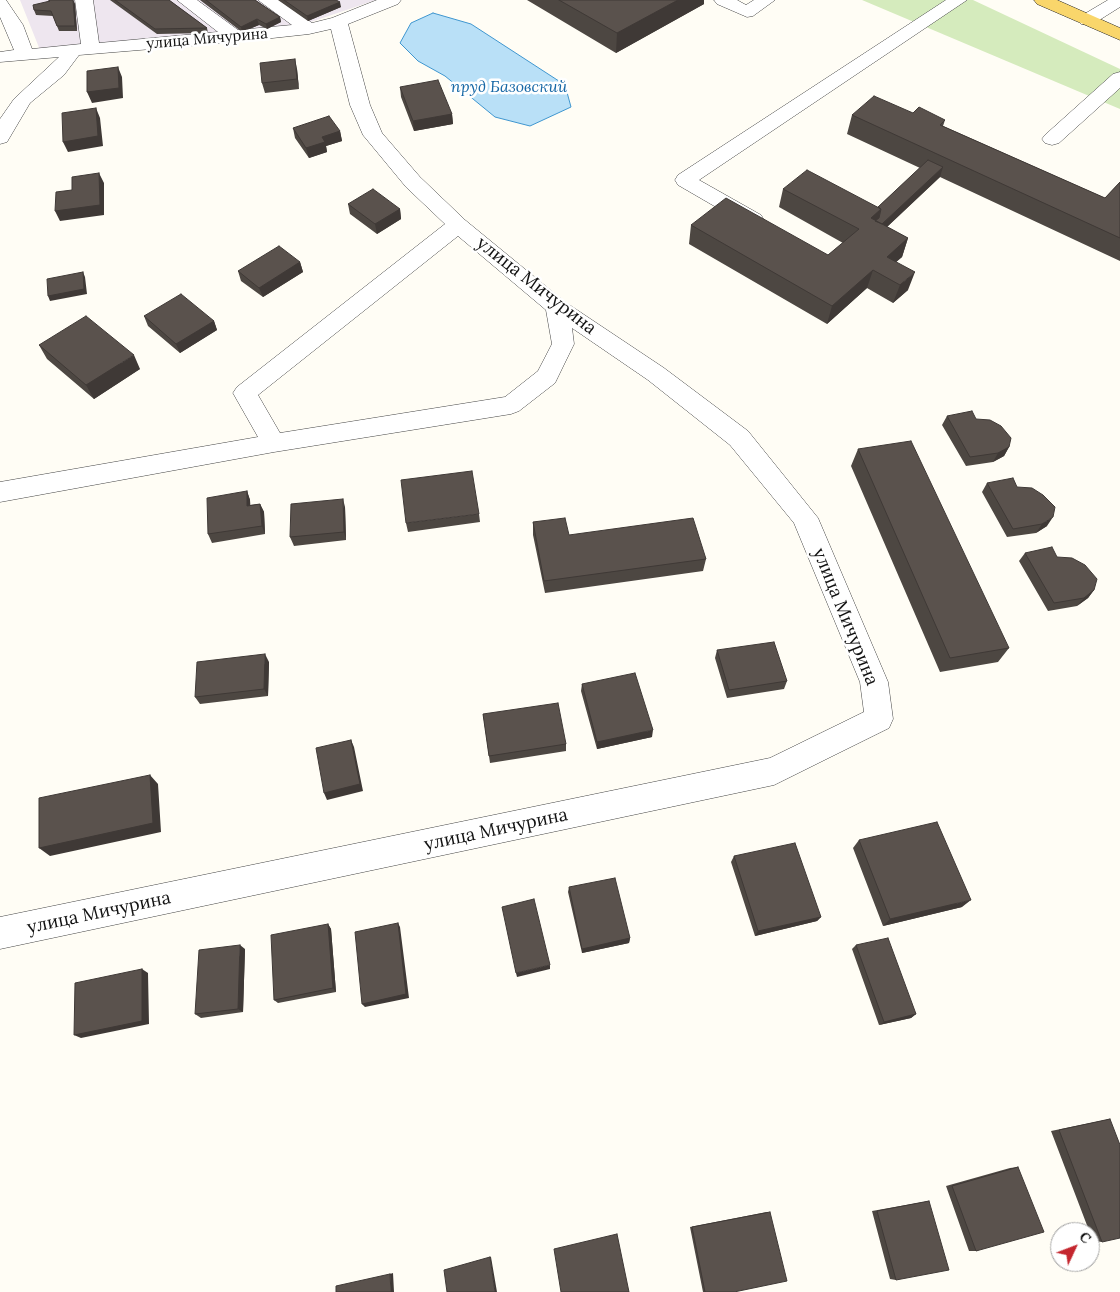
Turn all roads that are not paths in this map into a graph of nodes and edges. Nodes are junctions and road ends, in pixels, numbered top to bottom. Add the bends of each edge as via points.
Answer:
1 (84, 0) edge
2 (186, 0) edge
3 (267, 0) edge
4 (352, 0) edge
5 (392, 0) edge
6 (723, 0) edge
7 (766, 0) edge
8 (958, 0) edge
9 (1043, 0) edge
10 (1120, 0) edge
11 (0, 4) edge
12 (368, 10) junction
13 (1087, 20) junction
14 (338, 22) junction
15 (309, 29) junction
16 (1120, 35) edge
17 (236, 37) junction
18 (83, 49) junction
19 (25, 55) junction
20 (0, 57) edge
21 (1120, 78) edge
22 (0, 138) edge
23 (1052, 139) dead end
24 (458, 225) junction
25 (766, 227) edge
26 (557, 308) junction
27 (274, 443) junction
28 (0, 492) edge
29 (0, 933) edge

1 - 18 street
2 - 17 street
3 - 15 street
4 - 12 street
5 - 12 street, улица Мичурина
6 - 7 street via 747,12
8 - 25 street via 685,180
9 - 13 main road
10 - 13 street
11 - 19 street via 14,25
12 - 14 street, улица Мичурина
13 - 16 main road
14 - 15 street, улица Мичурина
14 - 24 street, улица Мичурина via 360,105 373,136 413,182
15 - 17 street, улица Мичурина
17 - 18 street, улица Мичурина
18 - 19 street, улица Мичурина
18 - 22 street via 23,99
19 - 20 street, улица Мичурина
21 - 23 street
24 - 26 street, улица Мичурина
24 - 27 street via 245,393
26 - 27 street via 563,344 547,377 511,405
26 - 29 street, улица Мичурина via 656,374 739,438 805,518 874,682 879,719 774,771
27 - 28 street

